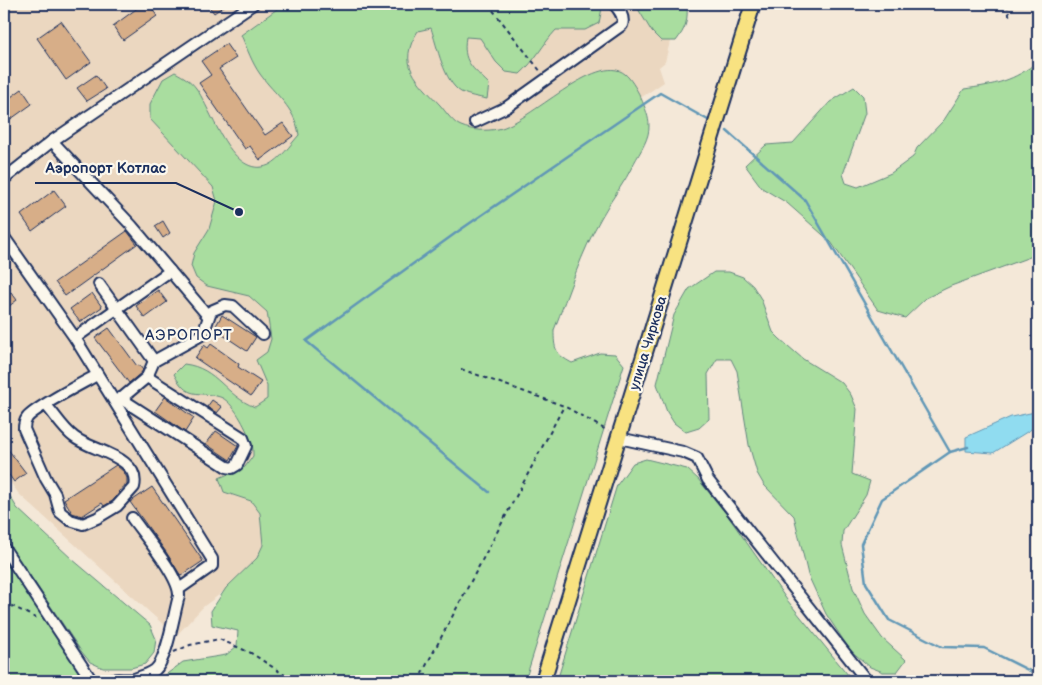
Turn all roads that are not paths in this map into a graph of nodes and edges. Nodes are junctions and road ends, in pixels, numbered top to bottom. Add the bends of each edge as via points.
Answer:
1 (253, 4) edge
2 (614, 4) edge
3 (753, 4) edge
4 (475, 122) dead end
5 (52, 142) junction
6 (4, 179) edge
7 (4, 238) edge
8 (170, 271) junction
9 (100, 284) dead end
10 (116, 308) junction
11 (208, 316) junction
12 (263, 334) dead end
13 (75, 338) junction
14 (154, 361) junction
15 (98, 375) junction
16 (147, 377) junction
17 (118, 400) junction
18 (46, 405) junction
19 (619, 438) junction
20 (132, 518) dead end
21 (4, 548) edge
22 (179, 589) junction
23 (92, 681) edge
24 (107, 681) edge
25 (543, 681) edge
26 (867, 681) edge

1 - 5 street
2 - 4 street via 621,12 622,25 507,107
3 - 19 main road, улица Чиркова
5 - 6 street
5 - 8 street
7 - 13 street
8 - 10 street
8 - 11 street
9 - 10 street
10 - 13 street
10 - 14 street
11 - 12 street via 219,306 233,306
11 - 14 street via 203,334
13 - 15 street
14 - 16 street
15 - 17 street
15 - 18 street
16 - 17 street
16 - 17 street via 242,438 246,446 237,465 227,467
17 - 22 street via 212,559 212,566
18 - 18 street via 28,416 24,430 55,494 60,512 83,524 117,506 134,487 135,478 120,458 74,438
19 - 25 main road, улица Чиркова
19 - 26 street via 683,452 696,458 708,480
20 - 22 street
21 - 23 street
22 - 24 street via 168,643 155,671 132,679

